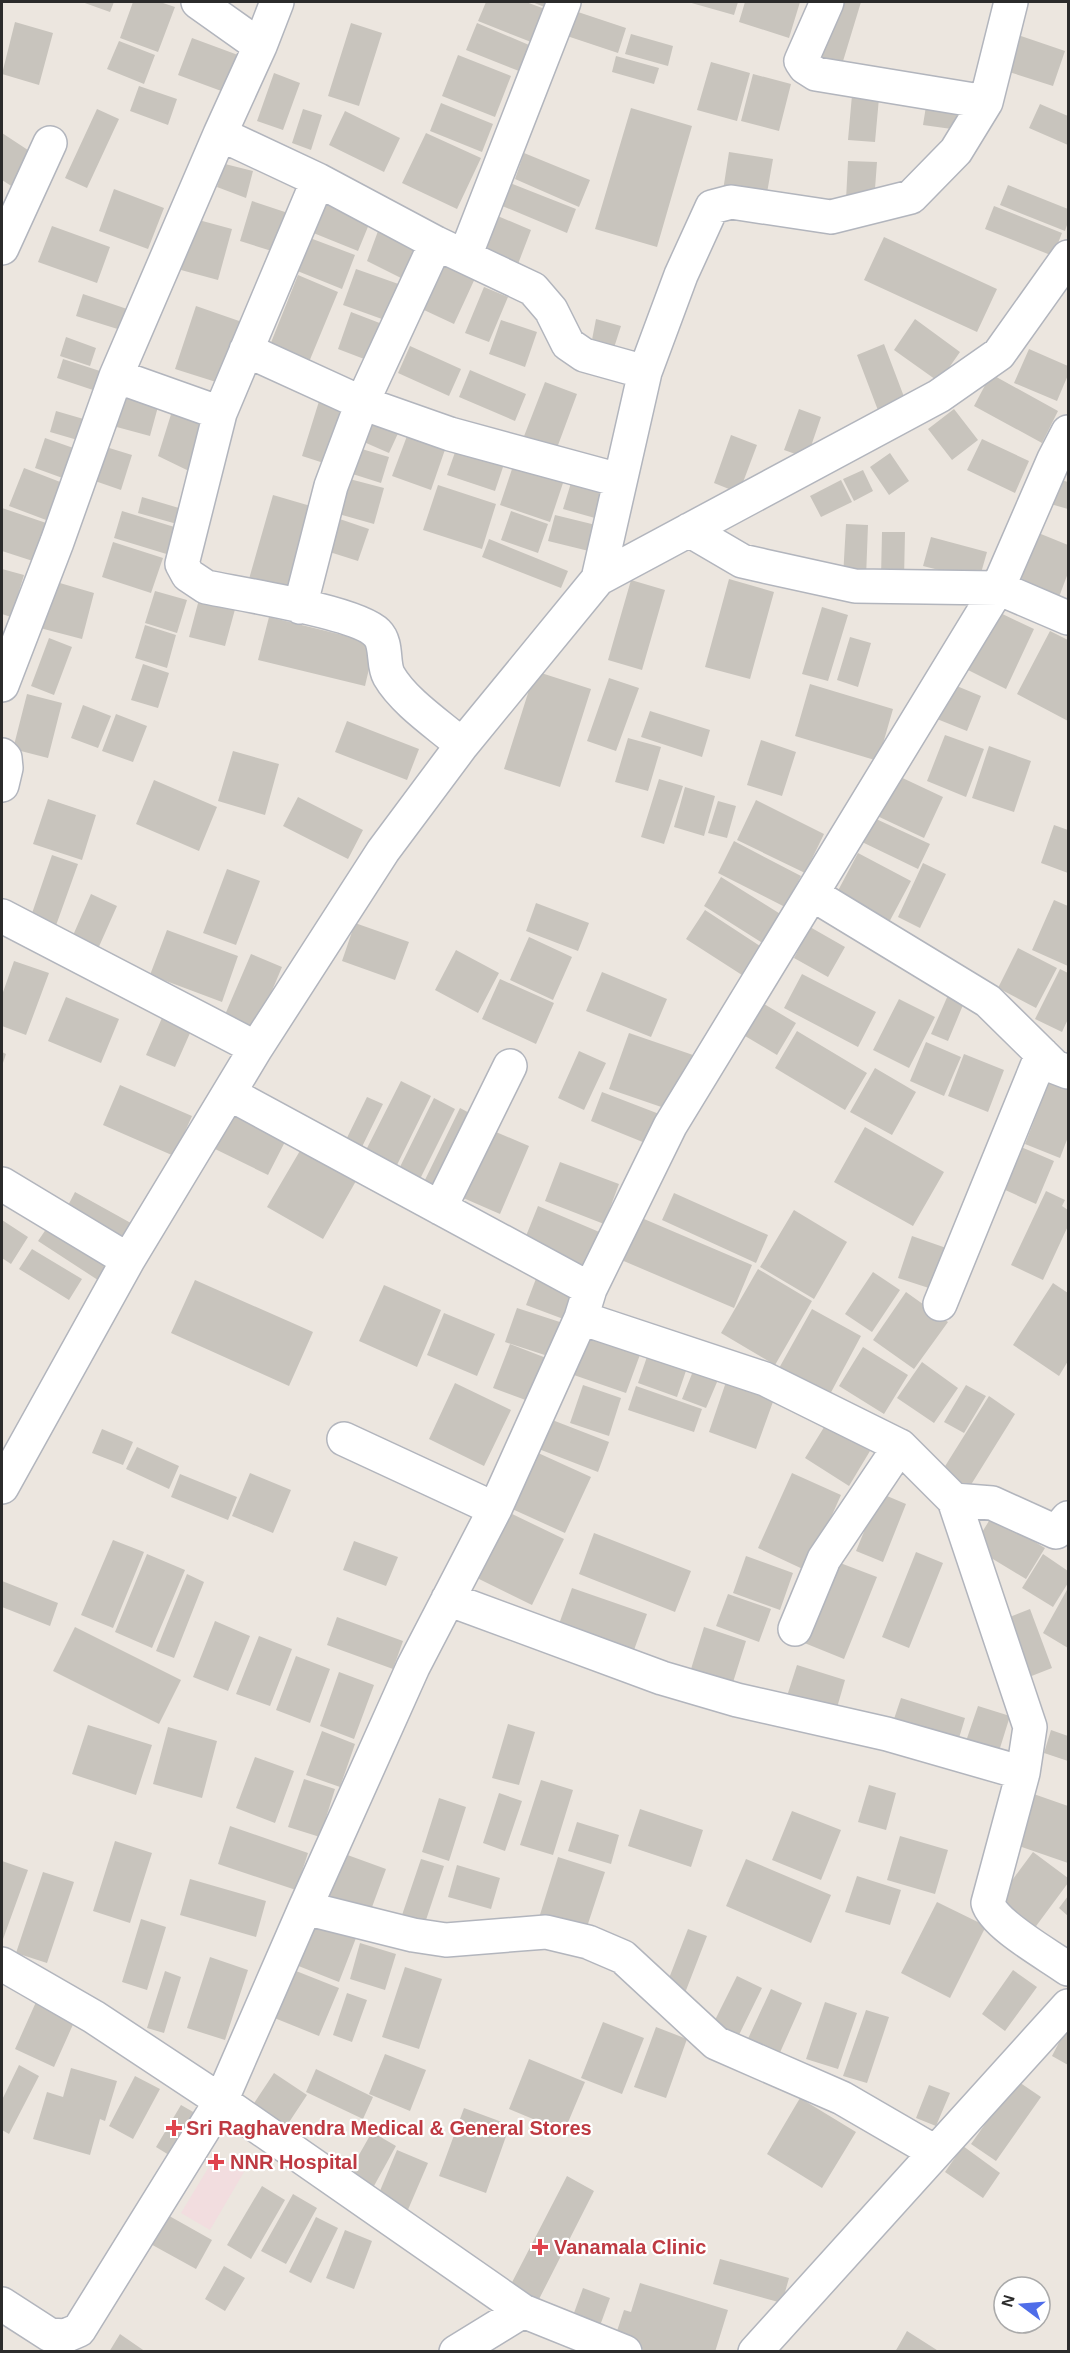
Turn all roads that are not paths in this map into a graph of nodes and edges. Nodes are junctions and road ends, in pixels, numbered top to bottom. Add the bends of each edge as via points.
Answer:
1 (198, 2) edge
2 (277, 2) edge
3 (564, 2) edge
4 (827, 2) edge
5 (1011, 2) edge
6 (260, 46) junction
7 (986, 102) junction
8 (220, 134) junction
9 (50, 143) dead end
10 (318, 180) junction
11 (2, 248) edge
12 (451, 249) junction
13 (1068, 257) edge
14 (246, 350) junction
15 (645, 372) junction
16 (116, 376) junction
17 (362, 403) junction
18 (220, 413) junction
19 (1064, 451) edge
20 (619, 480) junction
21 (689, 530) junction
22 (598, 579) junction
23 (998, 588) junction
24 (300, 607) junction
25 (1068, 618) edge
26 (2, 685) edge
27 (462, 745) junction
28 (2, 755) edge
29 (2, 785) edge
30 (812, 894) junction
31 (2, 916) edge
32 (256, 1048) junction
33 (1042, 1054) junction
34 (510, 1066) dead end
35 (1068, 1072) edge
36 (230, 1094) junction
37 (2, 1184) edge
38 (440, 1208) junction
39 (128, 1260) junction
40 (585, 1303) junction
41 (940, 1304) dead end
42 (344, 1439) dead end
43 (900, 1446) junction
44 (2, 1487) edge
45 (954, 1500) junction
46 (495, 1509) junction
47 (1068, 1518) edge
48 (448, 1599) junction
49 (795, 1629) dead end
50 (1023, 1773) junction
51 (304, 1908) junction
52 (2, 1964) edge
53 (1068, 1969) edge
54 (1068, 2006) edge
55 (221, 2101) junction
56 (935, 2152) junction
57 (2, 2304) edge
58 (523, 2311) junction
59 (456, 2352) edge
60 (625, 2352) edge
61 (755, 2352) edge

1 - 6 street
2 - 6 street
3 - 12 street
4 - 7 street via 801,61 816,74
5 - 7 street
6 - 8 street
7 - 15 street via 956,151 911,197 831,217 731,202 712,207 681,275
8 - 10 street
8 - 16 street
9 - 11 street
10 - 12 street
10 - 14 street
12 - 15 street via 533,289 551,310 568,344 576,350
12 - 17 street
13 - 21 street via 999,354 939,396
14 - 17 street
14 - 18 street
15 - 20 street
16 - 18 street
16 - 26 street
17 - 20 street via 450,434
17 - 24 street via 331,486
18 - 24 street via 182,564 188,575 206,587
19 - 23 street
20 - 22 street
21 - 22 street
21 - 23 street via 742,561 855,586
22 - 27 street
23 - 25 street
23 - 30 street
24 - 27 street via 356,620 378,633 387,674 399,690
27 - 32 street via 383,851
28 - 29 street via 6,768
30 - 33 street via 988,1001
30 - 40 street via 670,1126
31 - 32 street
32 - 36 street
33 - 35 street via 1055,1067
33 - 41 street
34 - 38 street
36 - 38 street
36 - 39 street
37 - 39 street
38 - 40 street
39 - 44 street
40 - 43 street via 765,1379
40 - 46 street
42 - 46 street
43 - 45 street
43 - 49 street via 824,1558
45 - 47 street via 992,1503 1056,1532
45 - 50 street via 1030,1727
46 - 48 street
48 - 50 street via 662,1678 737,1700 887,1734
48 - 51 street via 413,1666
50 - 53 street via 988,1903 1003,1924
51 - 55 street
51 - 56 street via 446,1940 546,1932 588,1942 623,1957 716,2043 842,2098
52 - 55 street via 94,2017
54 - 56 street
55 - 57 street via 79,2330 65,2336 50,2335
55 - 58 street
56 - 61 street
58 - 59 street
58 - 60 street

